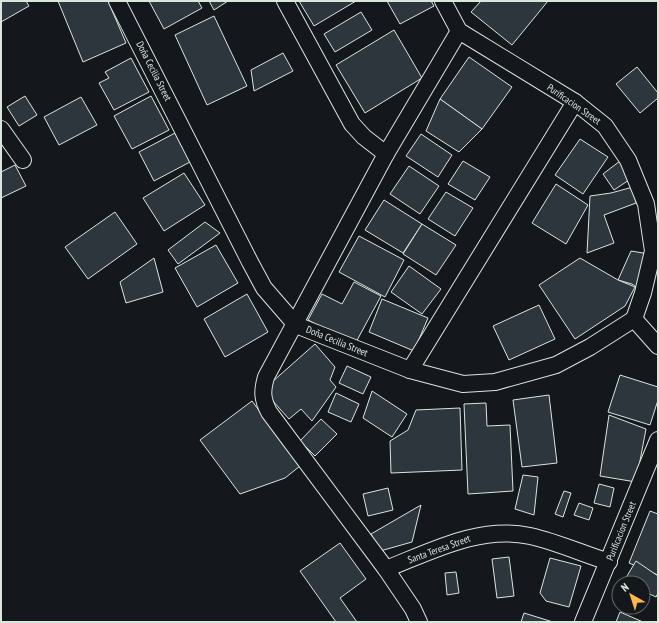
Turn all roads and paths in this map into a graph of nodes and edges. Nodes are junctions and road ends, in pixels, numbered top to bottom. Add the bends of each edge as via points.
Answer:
1 (117, 1) edge
2 (285, 1) edge
3 (443, 1) edge
4 (459, 31) junction
5 (575, 102) junction
6 (1, 130) edge
7 (386, 154) junction
8 (23, 160) dead end
9 (634, 320) junction
10 (296, 324) junction
11 (658, 346) edge
12 (410, 370) junction
13 (658, 440) edge
14 (609, 562) junction
15 (386, 569) junction
16 (418, 622) edge
17 (583, 622) edge

1 - 10 street, Doña Cecilia Street via 264,288
2 - 7 street via 352,124
3 - 4 street
4 - 5 street, Purificacion Street
4 - 7 street
5 - 9 street, Purificacion Street via 605,126 628,160 646,204 653,251
5 - 12 street
6 - 8 street
7 - 10 street
9 - 11 street
9 - 12 street, Doña Cecilia Street via 590,348 556,365 495,382 464,384
10 - 12 street, Doña Cecilia Street
10 - 15 street via 266,377 262,390 263,402
13 - 14 street, Purificacion Street
14 - 15 street, Santa Teresa Street via 530,536 490,534 464,538
14 - 17 street, Purificacion Street
15 - 16 street via 413,609

